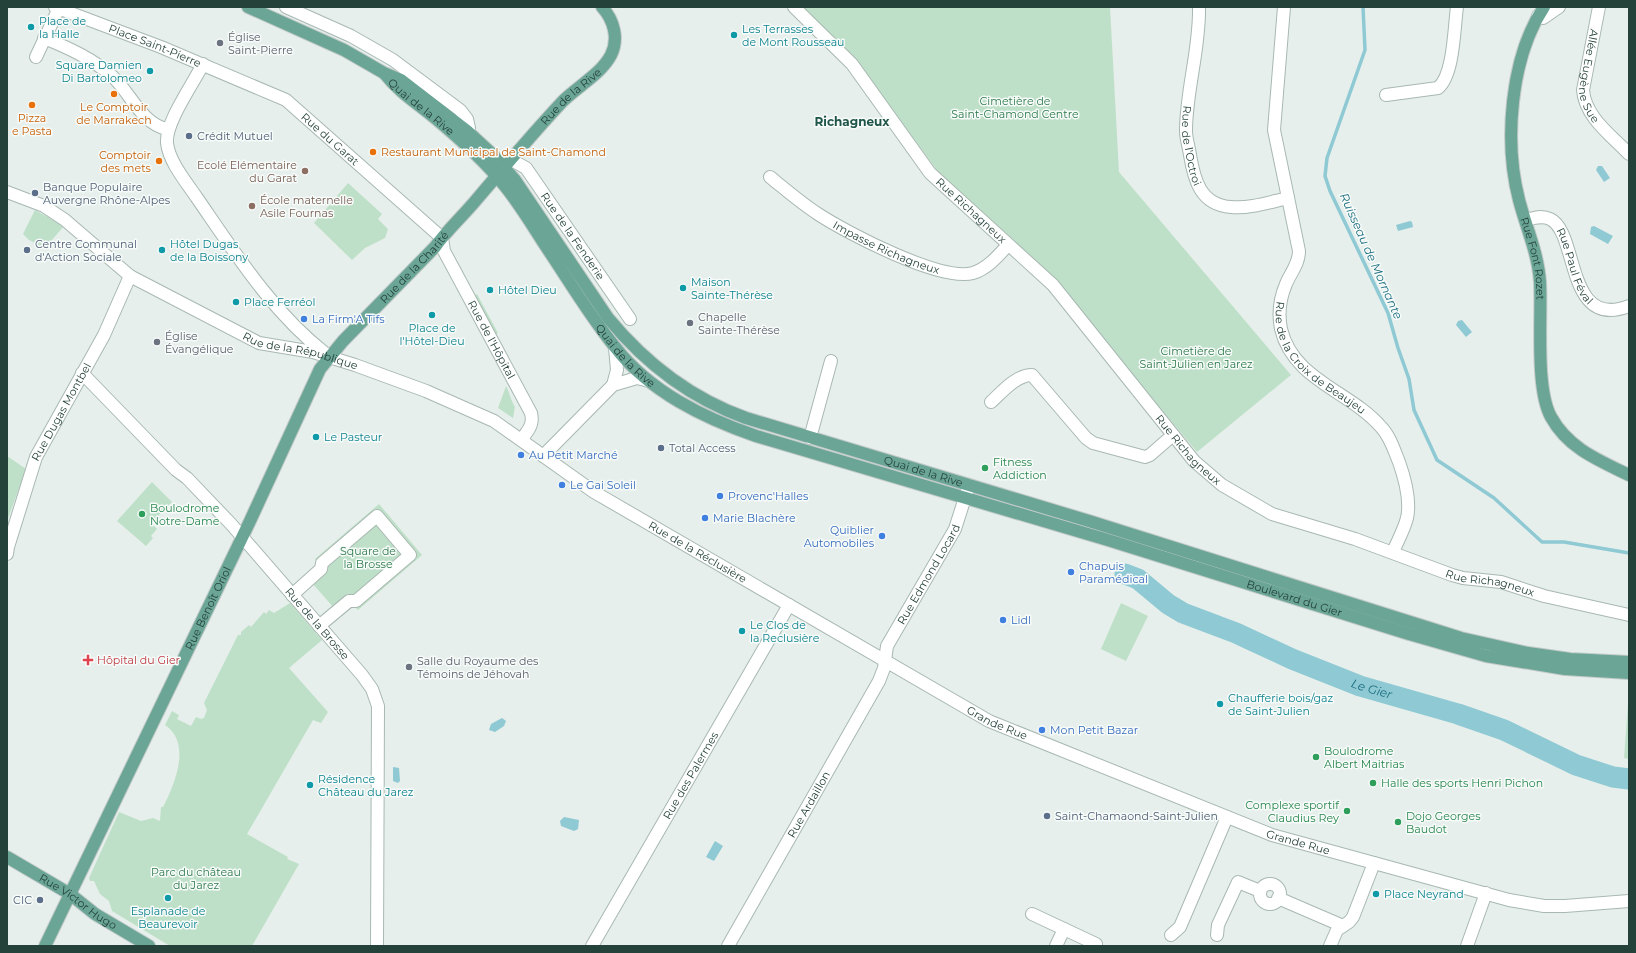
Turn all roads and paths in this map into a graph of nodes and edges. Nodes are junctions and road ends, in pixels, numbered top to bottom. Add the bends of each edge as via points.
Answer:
1 (248, 7) edge
2 (286, 7) edge
3 (602, 7) edge
4 (794, 7) edge
5 (1199, 7) edge
6 (1284, 7) edge
7 (1457, 7) edge
8 (1559, 7) edge
9 (1599, 7) edge
10 (57, 8) edge
11 (1541, 11) edge
12 (44, 38) junction
13 (36, 57) dead end
14 (203, 64) junction
15 (384, 73) junction
16 (1386, 95) dead end
17 (167, 130) junction
18 (467, 131) junction
19 (1629, 154) edge
20 (503, 167) junction
21 (770, 177) dead end
22 (7, 192) edge
23 (1288, 198) junction
24 (1526, 220) junction
25 (442, 238) junction
26 (1008, 245) junction
27 (130, 276) junction
28 (1629, 306) edge
29 (630, 318) dead end
30 (615, 348) junction
31 (329, 356) junction
32 (830, 361) dead end
33 (82, 373) junction
34 (649, 381) junction
35 (613, 385) junction
36 (991, 402) dead end
37 (1173, 435) junction
38 (810, 438) junction
39 (522, 439) junction
40 (543, 456) junction
41 (1629, 475) edge
42 (969, 485) junction
43 (965, 497) junction
44 (242, 536) junction
45 (1393, 552) junction
46 (7, 554) edge
47 (292, 595) junction
48 (789, 605) junction
49 (1629, 615) edge
50 (319, 626) junction
51 (885, 661) junction
52 (1629, 662) edge
53 (1629, 674) edge
54 (941, 694) joint
55 (1228, 817) junction
56 (7, 857) edge
57 (1374, 863) junction
58 (1486, 893) junction
59 (70, 894) junction
60 (1629, 901) edge
61 (1032, 914) dead end
62 (1343, 926) junction
63 (1064, 929) junction
64 (1171, 935) dead end
65 (1217, 935) dead end
66 (1096, 944) dead end
67 (45, 946) edge
68 (148, 946) edge
69 (377, 946) edge
70 (592, 946) edge
71 (728, 946) edge
72 (1056, 946) edge
73 (1330, 946) edge
74 (1467, 946) edge

1 - 15 main road, Quai de la Rive via 358,56
2 - 18 street via 351,36 393,60 460,110 470,128
3 - 20 main road, Rue de la Rive via 613,23 615,34 611,54
4 - 26 street, Rue Richagneux via 846,58 930,173
5 - 23 street, Rue de l'Octroi via 1199,30 1186,133 1195,181 1204,195 1217,204 1230,208
6 - 23 street, Rue de la Croix de Beaujeu via 1274,130
7 - 16 street via 1444,84 1438,88
8 - 11 street via 1544,18
9 - 19 street, Allée Eugène Sue via 1583,90 1584,100 1592,115
10 - 12 street
10 - 14 street, Place Saint-Pierre
11 - 24 main road, Rue Font Rozet via 1526,39 1520,61 1510,139 1515,182
12 - 13 street
12 - 17 street via 79,53 101,68 125,90 152,124
14 - 17 street, Place Saint-Pierre
14 - 25 street, Rue du Garat via 286,100
15 - 18 main road, Quai de la Rive via 401,80
15 - 20 main road, Quai de la Rive via 395,87
17 - 31 street via 169,151 178,168 252,277 292,322
18 - 20 main road, Quai de la Rive
20 - 25 main road, Rue de la Charité
20 - 29 street, Rue de la Fenderie via 526,168
20 - 30 main road, Quai de la Rive via 505,186
20 - 38 main road, Quai de la Rive via 608,318 653,365 690,392 728,412
21 - 26 street, Impasse Richagneux via 818,214 849,232 938,270 959,275 973,273 986,267
22 - 27 street, Rue de la République via 44,206 65,220
23 - 45 street, Rue de la Croix de Beaujeu via 1299,258 1281,299 1282,329 1292,354 1302,367 1371,416 1392,444 1404,475 1408,499 1406,519
24 - 28 street, Rue Paul Féval via 1538,217 1550,219 1560,228 1581,290 1589,301 1601,308
24 - 41 main road, Rue Font Rozet via 1539,272 1542,383 1546,408 1558,430 1570,442 1598,460
25 - 31 main road, Rue de la Charité
25 - 39 street, Rue de l'Hôpital via 444,251 531,413 533,420
26 - 37 street, Rue Richagneux via 1053,285
27 - 31 street, Rue de la République via 259,343
27 - 33 street, Rue Dugas Montbel via 104,335
30 - 34 main road, Quai de la Rive
30 - 35 street via 617,370
31 - 39 street, Rue de la République via 474,411
31 - 44 main road, Rue Benoît Oriol via 318,373
32 - 38 street
33 - 44 street, Rue de la Brosse
33 - 46 street, Rue Dugas Montbel via 36,457
34 - 35 street via 637,378
34 - 43 main road, Quai de la Rive via 692,409 725,425
35 - 40 street
36 - 37 street via 1019,378 1032,375 1093,443 1145,457 1150,456
37 - 45 street, Rue Richagneux via 1194,461 1238,496 1272,514
38 - 42 main road, Quai de la Rive
39 - 40 street, Rue de la République
40 - 48 street, Rue de la Réclusière via 594,492
42 - 43 street, Rue Edmond Locard
42 - 52 main road, Boulevard du Gier via 1461,638 1535,654
43 - 51 street, Rue Edmond Locard via 955,529 887,646
43 - 53 main road, Boulevard du Gier via 1486,656 1565,669
44 - 47 street, Rue de la Brosse
44 - 59 main road, Rue Benoît Oriol
45 - 49 street, Rue Richagneux via 1463,578 1501,582 1544,596
47 - 50 street, Rue de la Brosse
47 - 50 street via 321,569 322,562 377,516 410,555 356,601 349,601
48 - 51 street, Rue de la Réclusière
48 - 70 street, Rue des Palermes
50 - 69 street, Rue de la Brosse via 362,675 372,689 378,706
51 - 54 street, Rue de la Réclusière
51 - 71 street, Rue Ardaillon via 879,681
54 - 55 street, Grande Rue via 989,721
55 - 57 street, Grande Rue via 1272,835
55 - 64 street via 1180,927
56 - 59 main road, Rue Victor Hugo
57 - 58 street, Grande Rue
57 - 62 street via 1353,918
58 - 60 street, Grande Rue via 1544,906 1580,906
58 - 74 street
59 - 67 main road, Rue Benoît Oriol
59 - 68 main road, Rue Victor Hugo via 100,917
61 - 63 street
62 - 65 street via 1278,898 1268,903 1262,900 1260,891 1238,882 1218,925
62 - 73 street via 1337,930
63 - 66 street
63 - 72 street

